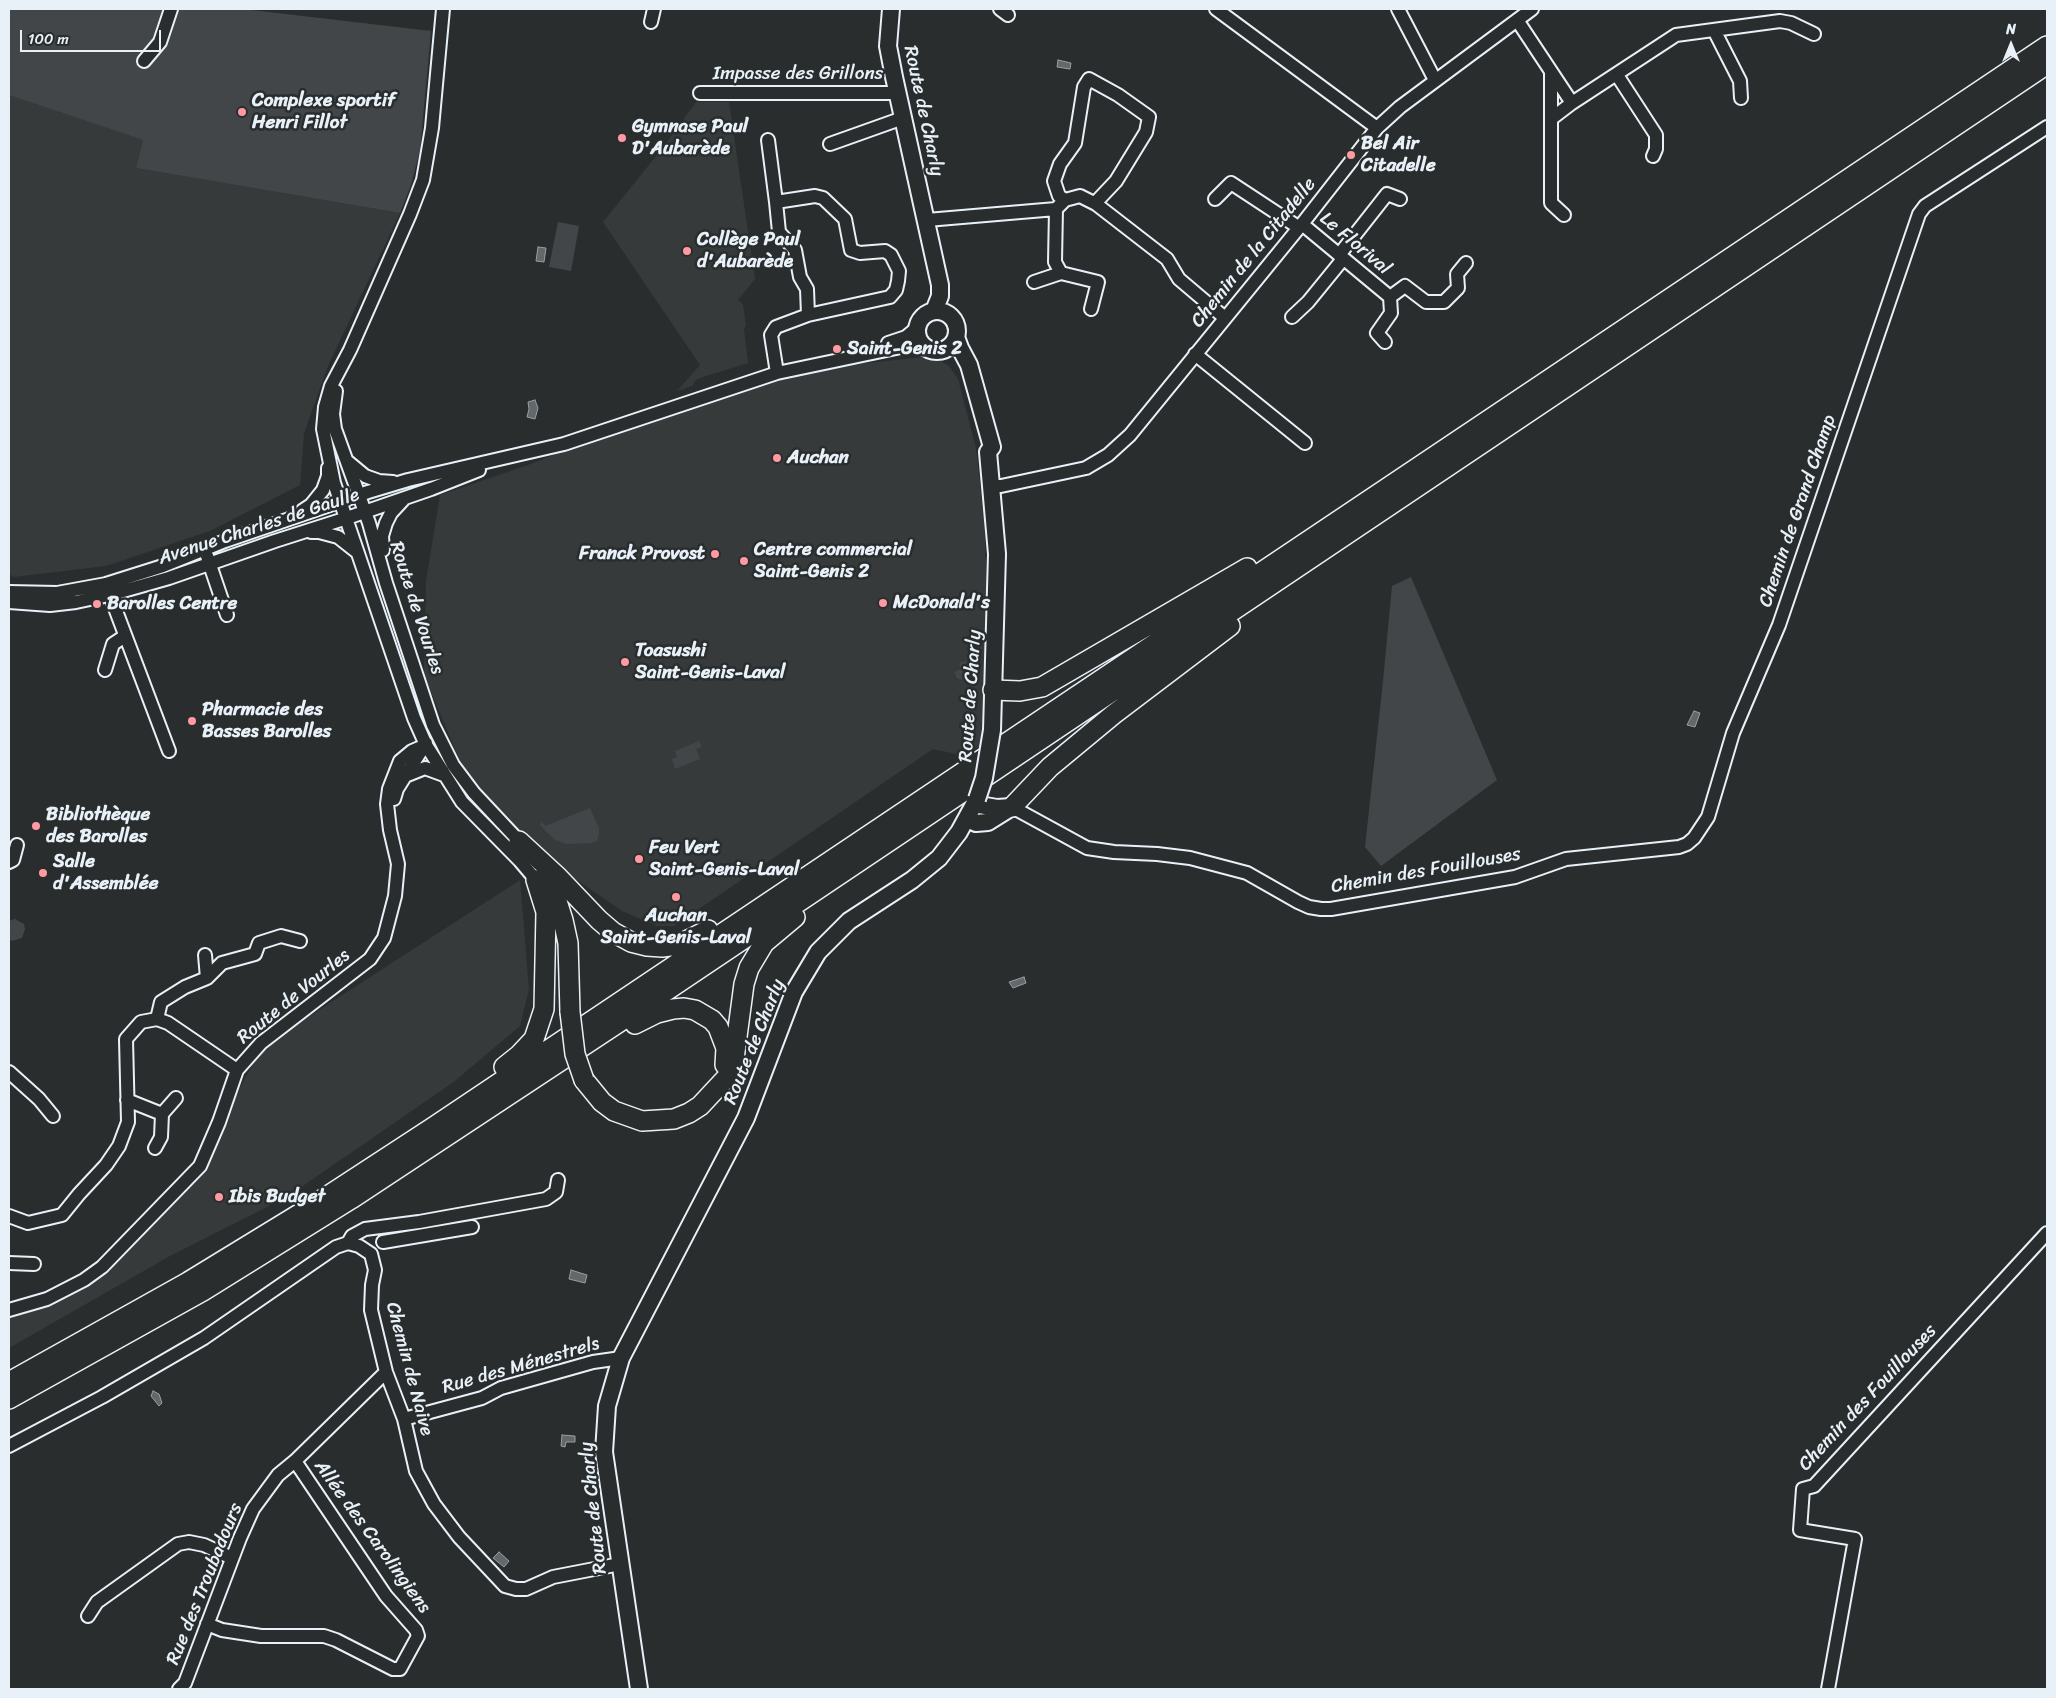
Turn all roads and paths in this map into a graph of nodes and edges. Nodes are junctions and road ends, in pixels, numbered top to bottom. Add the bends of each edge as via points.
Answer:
1 (171, 9) edge
2 (443, 9) edge
3 (654, 9) edge
4 (891, 9) edge
5 (1216, 9) edge
6 (1398, 9) edge
7 (1532, 9) edge
8 (1517, 20) junction
9 (651, 22) dead end
10 (1714, 30) junction
11 (1814, 34) dead end
12 (2047, 46) edge
13 (144, 61) dead end
14 (2047, 64) edge
15 (1551, 72) junction
16 (1616, 75) junction
17 (1435, 80) junction
18 (700, 93) dead end
19 (897, 93) junction
20 (1741, 98) dead end
21 (1572, 103) junction
22 (903, 118) junction
23 (1552, 119) junction
24 (2047, 127) edge
25 (1377, 128) junction
26 (768, 140) dead end
27 (830, 144) dead end
28 (1652, 156) dead end
29 (1216, 199) dead end
30 (1400, 199) dead end
31 (776, 202) junction
32 (1061, 204) junction
33 (1096, 204) junction
34 (1564, 215) dead end
35 (927, 220) junction
36 (1300, 225) junction
37 (1341, 257) junction
38 (1466, 262) dead end
39 (1060, 273) junction
40 (1034, 282) dead end
41 (1390, 297) junction
42 (1091, 309) dead end
43 (941, 313) junction
44 (808, 315) junction
45 (1292, 317) dead end
46 (1225, 318) junction
47 (918, 328) junction
48 (956, 337) junction
49 (1385, 342) dead end
50 (932, 348) junction
51 (1195, 354) junction
52 (342, 364) junction
53 (776, 370) junction
54 (1305, 443) dead end
55 (988, 452) junction
56 (514, 456) junction
57 (344, 457) junction
58 (328, 458) junction
59 (408, 480) junction
60 (992, 486) junction
61 (407, 497) junction
62 (353, 507) junction
63 (294, 517) junction
64 (301, 532) junction
65 (274, 541) junction
66 (1330, 544) junction
67 (1302, 545) junction
68 (204, 550) junction
69 (360, 554) junction
70 (210, 563) junction
71 (386, 583) junction
72 (108, 590) junction
73 (9, 592) edge
74 (9, 602) edge
75 (227, 615) dead end
76 (125, 636) junction
77 (105, 670) dead end
78 (416, 674) junction
79 (993, 690) junction
80 (407, 697) junction
81 (433, 725) junction
82 (426, 745) junction
83 (169, 751) dead end
84 (453, 765) junction
85 (444, 775) junction
86 (405, 776) junction
87 (976, 802) junction
88 (1012, 807) junction
89 (967, 820) junction
90 (389, 821) junction
91 (519, 840) junction
92 (18, 845) dead end
93 (868, 854) junction
94 (1566, 859) joint
95 (9, 862) edge
96 (805, 878) junction
97 (542, 882) junction
98 (300, 941) dead end
99 (205, 955) dead end
100 (208, 978) junction
101 (157, 1020) junction
102 (551, 1067) junction
103 (237, 1070) junction
104 (9, 1072) edge
105 (722, 1081) junction
106 (176, 1098) dead end
107 (127, 1100) junction
108 (162, 1114) junction
109 (52, 1116) dead end
110 (432, 1128) junction
111 (155, 1148) dead end
112 (558, 1180) dead end
113 (9, 1216) edge
114 (472, 1227) dead end
115 (385, 1228) junction
116 (2047, 1233) edge
117 (383, 1242) junction
118 (348, 1243) junction
119 (371, 1254) junction
120 (9, 1263) edge
121 (34, 1264) dead end
122 (9, 1310) edge
123 (621, 1358) junction
124 (386, 1372) junction
125 (9, 1382) edge
126 (9, 1400) edge
127 (404, 1419) junction
128 (9, 1446) edge
129 (295, 1461) junction
130 (232, 1558) junction
131 (620, 1564) junction
132 (88, 1616) dead end
133 (207, 1624) junction
134 (184, 1687) edge
135 (639, 1689) edge
136 (1828, 1689) edge

1 - 13 street via 160,42
2 - 52 street, Route de Vourles via 430,144 423,180
3 - 9 street
4 - 19 main road, Route de Charly via 888,46
5 - 25 street
6 - 17 street
7 - 8 street, Chemin de la Citadelle
8 - 15 street
8 - 17 street, Chemin de la Citadelle
10 - 11 street via 1780,21
10 - 16 street via 1676,35
10 - 20 street via 1740,81
12 - 67 highway
14 - 66 highway
15 - 21 street
15 - 23 street
16 - 21 street
16 - 28 street via 1656,135 1656,149
17 - 25 street, Chemin de la Citadelle
18 - 19 street, Impasse des Grillons
19 - 22 main road, Route de Charly
21 - 23 street
22 - 27 street
22 - 35 main road, Route de Charly
23 - 34 street via 1551,203
24 - 94 street, Chemin de Grand Champ via 1925,206 1919,214 1779,626 1733,733 1702,828 1694,838 1679,847
25 - 36 street, Chemin de la Citadelle
26 - 31 street
29 - 36 street, Le Florival via 1231,183
30 - 37 street via 1388,194
31 - 44 street via 780,232 795,250 800,277 807,289
31 - 44 street via 815,196 823,198 845,219 851,250 860,253 885,251 891,254 898,271 896,290 890,297
32 - 33 street via 1080,196
32 - 33 street via 1054,181 1060,164 1075,143 1084,87 1090,79 1149,117 1146,132 1116,181
32 - 35 street
32 - 39 street via 1055,262
33 - 46 street via 1168,259 1179,279
35 - 43 main road, Route de Charly via 948,285
36 - 37 street, Le Florival
36 - 46 street, Chemin de la Citadelle
37 - 41 street, Le Florival
37 - 45 street via 1308,302
38 - 41 street via 1457,274 1458,288 1444,302 1426,302 1405,286
39 - 40 street
39 - 42 street via 1098,282
41 - 49 street, Le Florival via 1391,313 1377,333
43 - 47 main road via 923,317
43 - 48 main road via 956,324
44 - 53 street via 772,331
46 - 51 street, Chemin de la Citadelle
47 - 50 main road via 919,339
47 - 53 street, Avenue Charles de Gaulle via 896,341
48 - 50 main road via 949,346
48 - 55 main road, Route de Charly via 969,365 992,447
50 - 53 street, Avenue Charles de Gaulle via 919,345 902,347
50 - 55 main road, Route de Charly via 953,357 962,369 983,448
51 - 54 street
51 - 60 street, Chemin de la Citadelle via 1130,435 1108,455 1086,468
52 - 57 street, Route de Vourles via 333,414
52 - 58 street, Route de Vourles via 331,386 323,418
53 - 56 street, Avenue Charles de Gaulle via 564,444
55 - 60 main road, Route de Charly
56 - 59 street, Avenue Charles de Gaulle
56 - 61 street, Avenue Charles de Gaulle
57 - 59 street via 357,471 372,479 386,482
57 - 62 street, Route de Vourles
58 - 62 street via 336,466
58 - 63 street via 328,476 323,490 311,505
59 - 62 street via 390,493
60 - 79 main road, Route de Charly via 997,554
61 - 62 street, Avenue Charles de Gaulle
61 - 71 street via 391,513 382,536
62 - 63 street, Avenue Charles de Gaulle
62 - 64 street, Avenue Charles de Gaulle
62 - 65 street via 299,525
62 - 69 street, Route de Vourles
62 - 71 street, Route de Vourles via 377,549
63 - 68 street, Avenue Charles de Gaulle
64 - 65 street, Avenue Charles de Gaulle
64 - 69 street via 331,534
65 - 70 street, Avenue Charles de Gaulle
66 - 88 highway via 1326,558 1114,714 1050,767
66 - 93 highway
67 - 79 highway via 1286,546 1042,687 1020,692
67 - 96 highway
68 - 70 street
68 - 72 street, Avenue Charles de Gaulle
69 - 80 street, Route de Vourles
70 - 72 street, Avenue Charles de Gaulle via 169,578
70 - 75 street
71 - 78 street, Route de Vourles
72 - 73 street, Avenue Charles de Gaulle
72 - 74 street, Avenue Charles de Gaulle via 76,602 50,605
72 - 76 street
76 - 77 street via 113,644
76 - 83 street
78 - 80 street
78 - 81 street, Route de Vourles
79 - 87 main road, Route de Charly, bridge via 992,730 984,778
80 - 82 street, Route de Vourles
81 - 82 street
81 - 84 street, Route de Vourles
82 - 84 street via 442,751
82 - 85 street, Route de Vourles
82 - 86 street, Route de Vourles
82 - 90 street, Route de Vourles via 412,750 400,761 388,789
84 - 91 street, Route de Vourles via 474,793
85 - 86 street via 425,768
85 - 97 street, Route de Vourles via 462,802
86 - 90 street, Route de Vourles via 397,788
87 - 88 main road via 997,808
87 - 89 main road, Route de Charly
88 - 89 main road via 988,822
88 - 94 street, Chemin des Fouillouses via 1087,848 1190,858 1247,873 1298,902 1321,909 1515,877
89 - 123 main road, Route de Charly via 939,858 849,922 818,952 794,992 746,1118
90 - 103 street, Route de Vourles via 398,864 395,896 384,938 370,959 261,1043
91 - 96 highway via 614,932 646,946 678,945 691,940 789,880
91 - 97 highway
92 - 95 street
93 - 102 highway
93 - 105 highway via 863,867 781,927 757,953 744,984 734,1059 728,1076
96 - 110 highway
97 - 105 highway, bridge via 563,920 568,942 575,1054 584,1080 602,1102 614,1111 642,1121 674,1119 689,1113
97 - 110 highway via 547,927 544,1009 540,1027 519,1056 440,1113
98 - 100 street via 281,936 259,943 255,954 222,963
99 - 100 street
100 - 101 street via 161,1002
101 - 103 street via 168,1023
101 - 107 street via 140,1022 126,1040
102 - 105 highway via 562,1070 642,1020 657,1013 684,1008 712,1020 723,1037 726,1060
102 - 126 highway via 351,1199 203,1291
103 - 122 street, Route de Vourles via 200,1166 102,1267 47,1299
104 - 109 street
106 - 108 street
107 - 108 street
107 - 113 street via 128,1122 119,1146 106,1166 62,1215 28,1223
108 - 111 street via 161,1137
110 - 125 highway via 188,1282
112 - 115 street via 556,1192 546,1199
114 - 117 street
115 - 117 street
115 - 118 street via 366,1229 352,1236
116 - 136 street, Chemin des Fouillouses via 1814,1486 1803,1489 1800,1530 1855,1539
117 - 119 street
118 - 119 street
118 - 128 street via 336,1247 204,1338
119 - 124 street, Chemin de Naive via 375,1270 371,1310
120 - 121 street
123 - 127 street, Rue des Ménestrels via 593,1362
123 - 131 main road, Route de Charly via 607,1406 604,1452
124 - 127 street, Chemin de Naive
124 - 129 street, Rue des Troubadours
127 - 131 street, Chemin de Naive via 416,1471 434,1504 459,1537 505,1586 526,1589 553,1577
129 - 130 street, Rue des Troubadours via 278,1475 252,1508
129 - 133 street, Allée des Carolingiens via 386,1596 418,1636 400,1669 393,1669 324,1636 261,1636 222,1630
130 - 132 street via 204,1545 178,1544 97,1602
130 - 133 street, Rue des Troubadours
131 - 135 main road, Route de Charly
133 - 134 street, Rue des Troubadours

